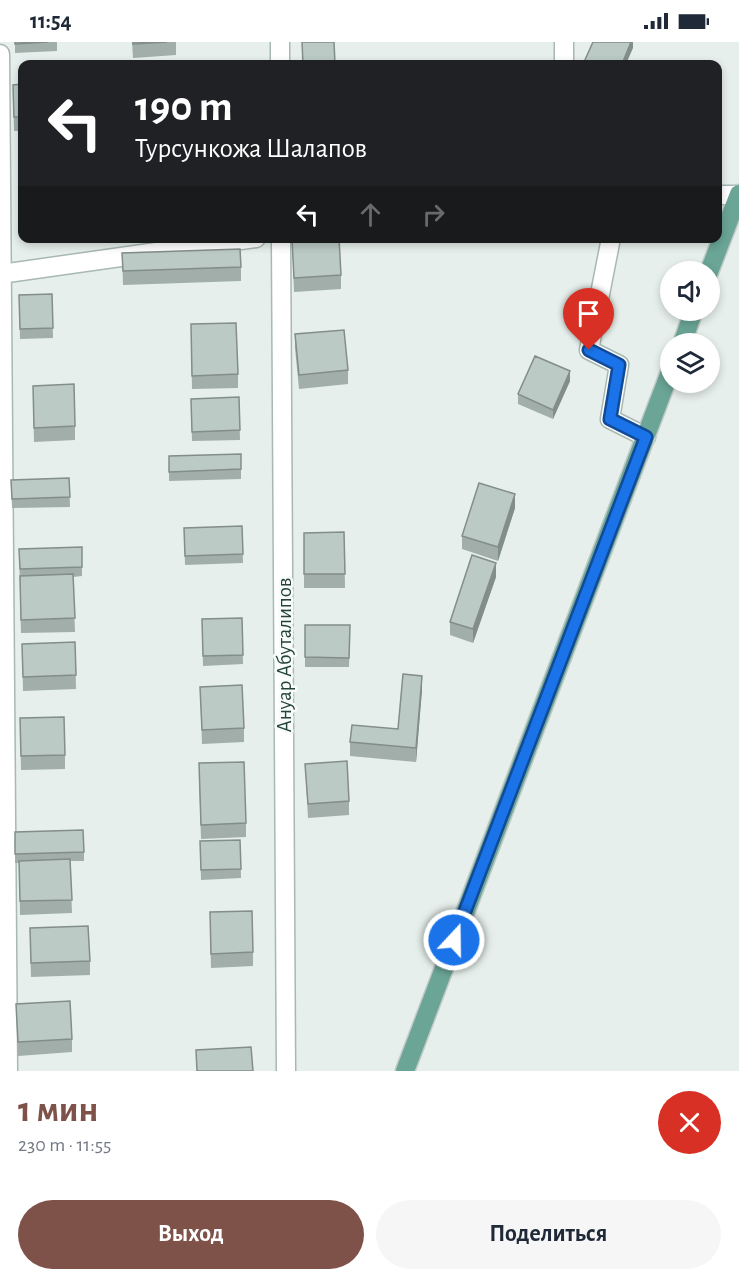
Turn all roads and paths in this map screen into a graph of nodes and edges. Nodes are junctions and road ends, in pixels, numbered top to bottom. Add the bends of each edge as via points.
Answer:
1 (280, 42) edge
2 (564, 42) edge
3 (0, 54) edge
4 (280, 60) edge
5 (564, 60) edge
6 (739, 194) edge
7 (722, 195) edge
8 (722, 238) edge
9 (221, 243) edge
10 (281, 243) edge
11 (610, 243) edge
12 (720, 243) edge
13 (713, 261) edge
14 (1, 274) edge
15 (662, 393) edge
16 (646, 437) junction
17 (8, 1071) edge
18 (286, 1071) edge
19 (405, 1071) edge

1 - 4 street
2 - 5 street
3 - 14 street
6 - 7 street
6 - 8 main road
9 - 14 street
10 - 18 street, Ануар Абуталипов
11 - 16 street via 589,350 619,365 610,419
12 - 13 main road
14 - 17 street
15 - 16 main road
16 - 19 main road

